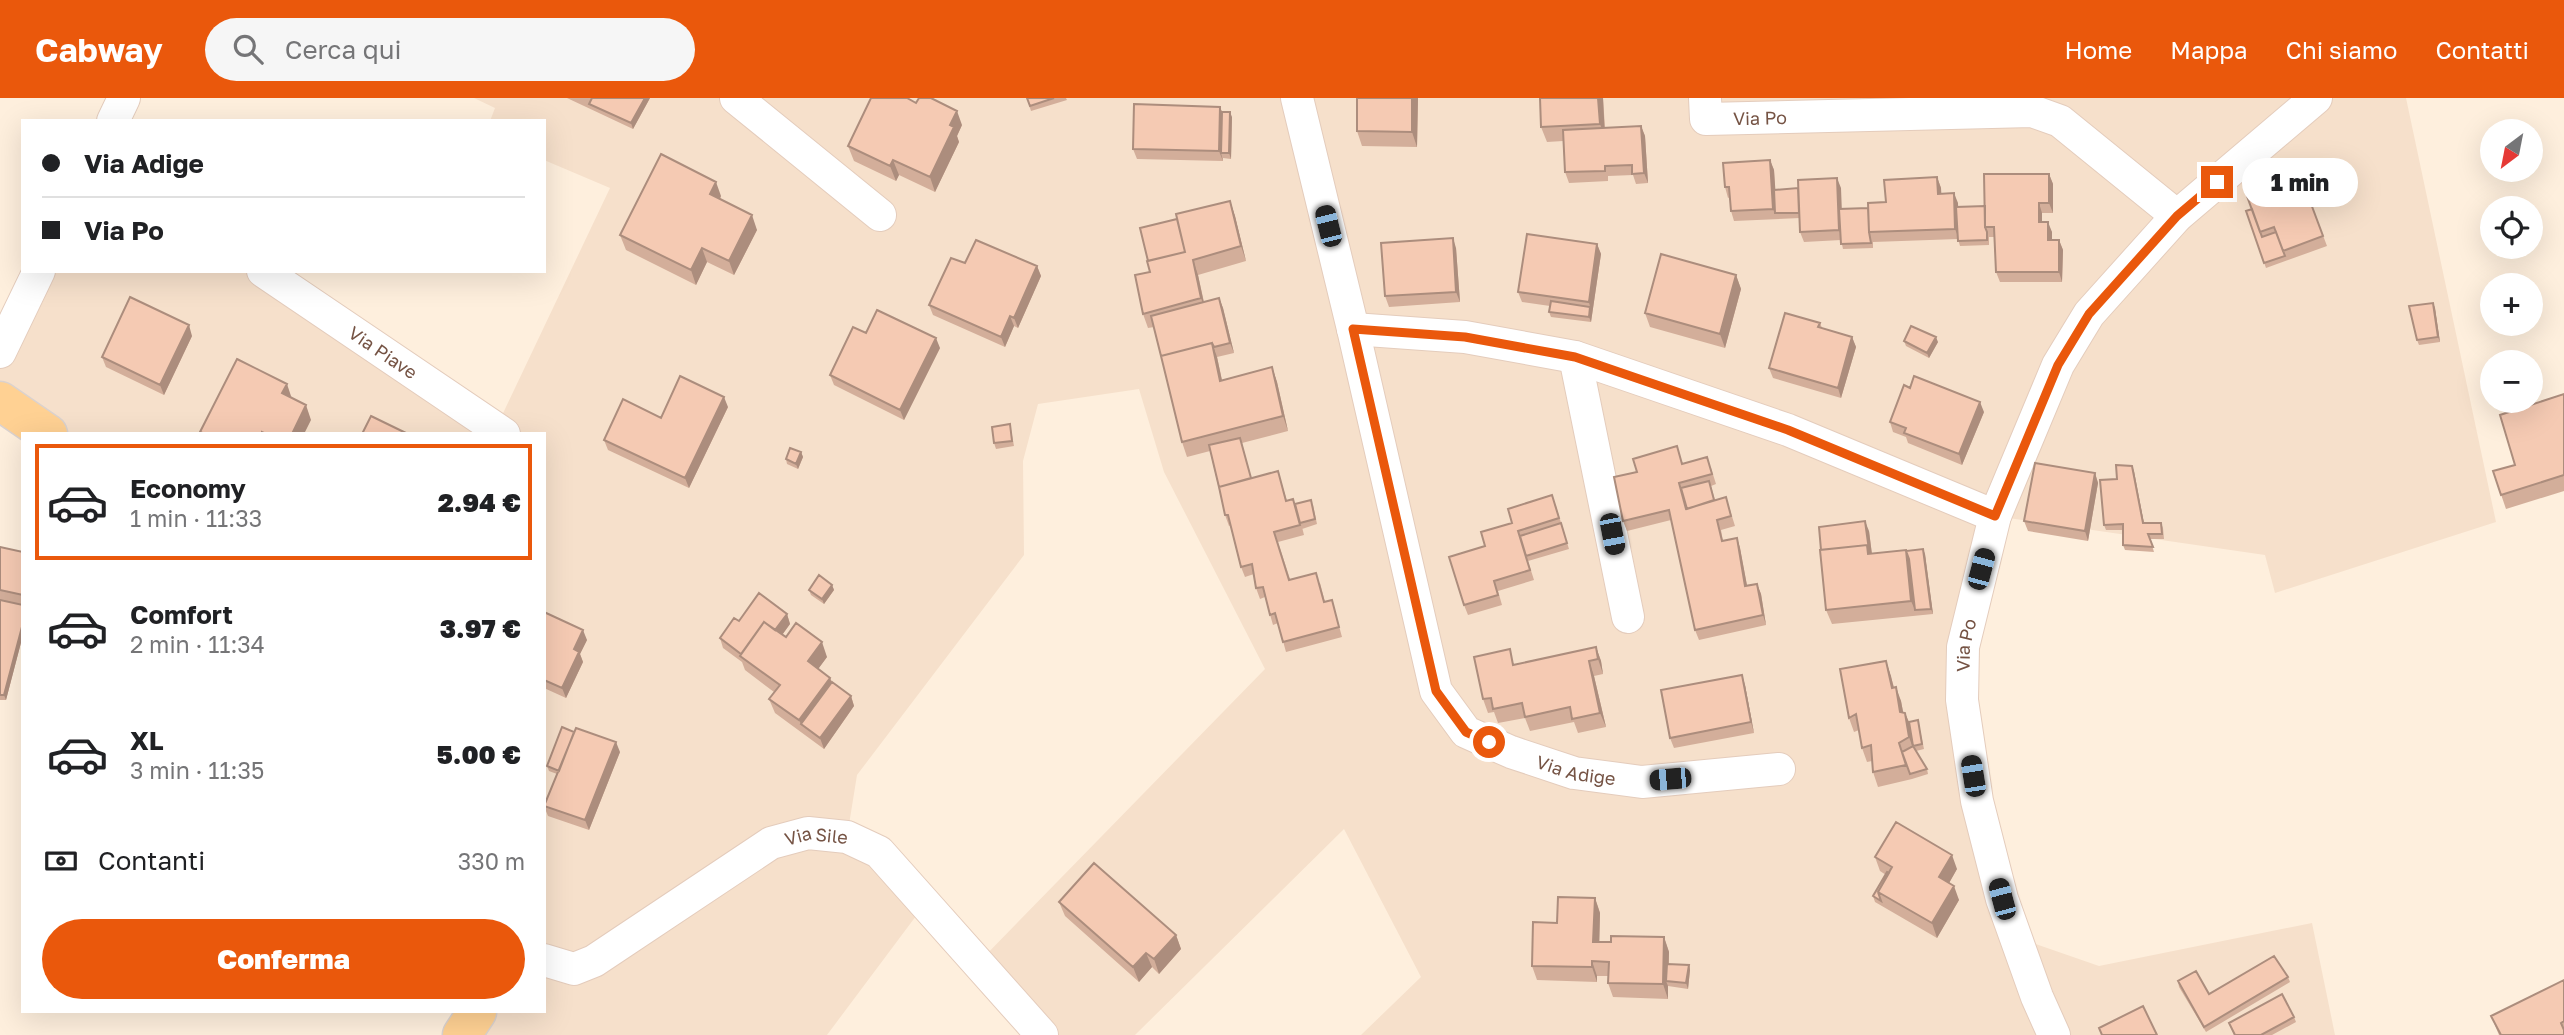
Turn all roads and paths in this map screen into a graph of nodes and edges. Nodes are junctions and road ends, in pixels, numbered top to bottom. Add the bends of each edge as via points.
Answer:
1 (124, 98) edge
2 (736, 98) edge
3 (1297, 98) edge
4 (1706, 98) edge
5 (2316, 98) edge
6 (114, 119) edge
7 (880, 215) dead end
8 (2177, 216) junction
9 (38, 273) edge
10 (266, 273) edge
11 (1353, 329) junction
12 (0, 352) edge
13 (1575, 357) junction
14 (0, 401) edge
15 (45, 432) edge
16 (501, 432) edge
17 (1995, 516) junction
18 (1628, 617) dead end
19 (1779, 769) dead end
20 (546, 961) edge
21 (476, 1013) edge
22 (462, 1035) edge
23 (1042, 1035) edge
24 (2054, 1035) edge

1 - 6 street
2 - 7 street
3 - 11 street, Via Adige
4 - 8 street, Via Po via 1706,119 2032,111 2060,121
5 - 8 street, Via Po
8 - 17 street, Via Po via 2089,314 2058,365
9 - 12 street
10 - 16 street, Via Piave
11 - 13 street via 1465,337
11 - 19 street, Via Adige via 1436,691 1466,732 1574,773 1642,782
13 - 17 street via 1788,430
13 - 18 street
14 - 15 main road
17 - 24 street, Via Po via 1963,647 1962,700 1977,801 2002,899
20 - 23 street, Via Sile via 574,969 594,961 771,843 808,833 847,837 879,852
21 - 22 main road

